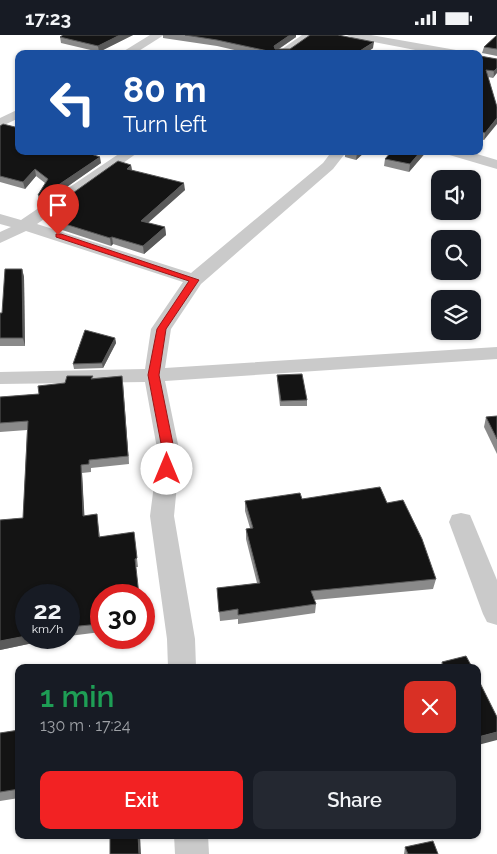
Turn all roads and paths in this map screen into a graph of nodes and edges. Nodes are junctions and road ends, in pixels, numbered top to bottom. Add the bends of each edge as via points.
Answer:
1 (158, 35) edge
2 (310, 35) edge
3 (353, 35) edge
4 (132, 50) edge
5 (286, 50) edge
6 (434, 50) edge
7 (15, 115) edge
8 (0, 123) edge
9 (127, 155) edge
10 (337, 155) edge
11 (464, 155) edge
12 (497, 165) edge
13 (0, 219) edge
14 (24, 225) junction
15 (0, 238) edge
16 (194, 280) junction
17 (497, 353) edge
18 (154, 375) junction
19 (0, 378) edge
20 (461, 522) dead end
21 (497, 614) edge
22 (182, 664) edge
23 (191, 839) edge
24 (192, 854) edge

1 - 4 street
2 - 5 street
3 - 6 street
7 - 8 street
9 - 14 street
10 - 16 street
11 - 12 street
13 - 14 street
14 - 15 street
14 - 16 street
16 - 18 street via 162,329
17 - 18 street
18 - 19 street
18 - 22 street via 169,454 162,517
20 - 21 street
23 - 24 street

